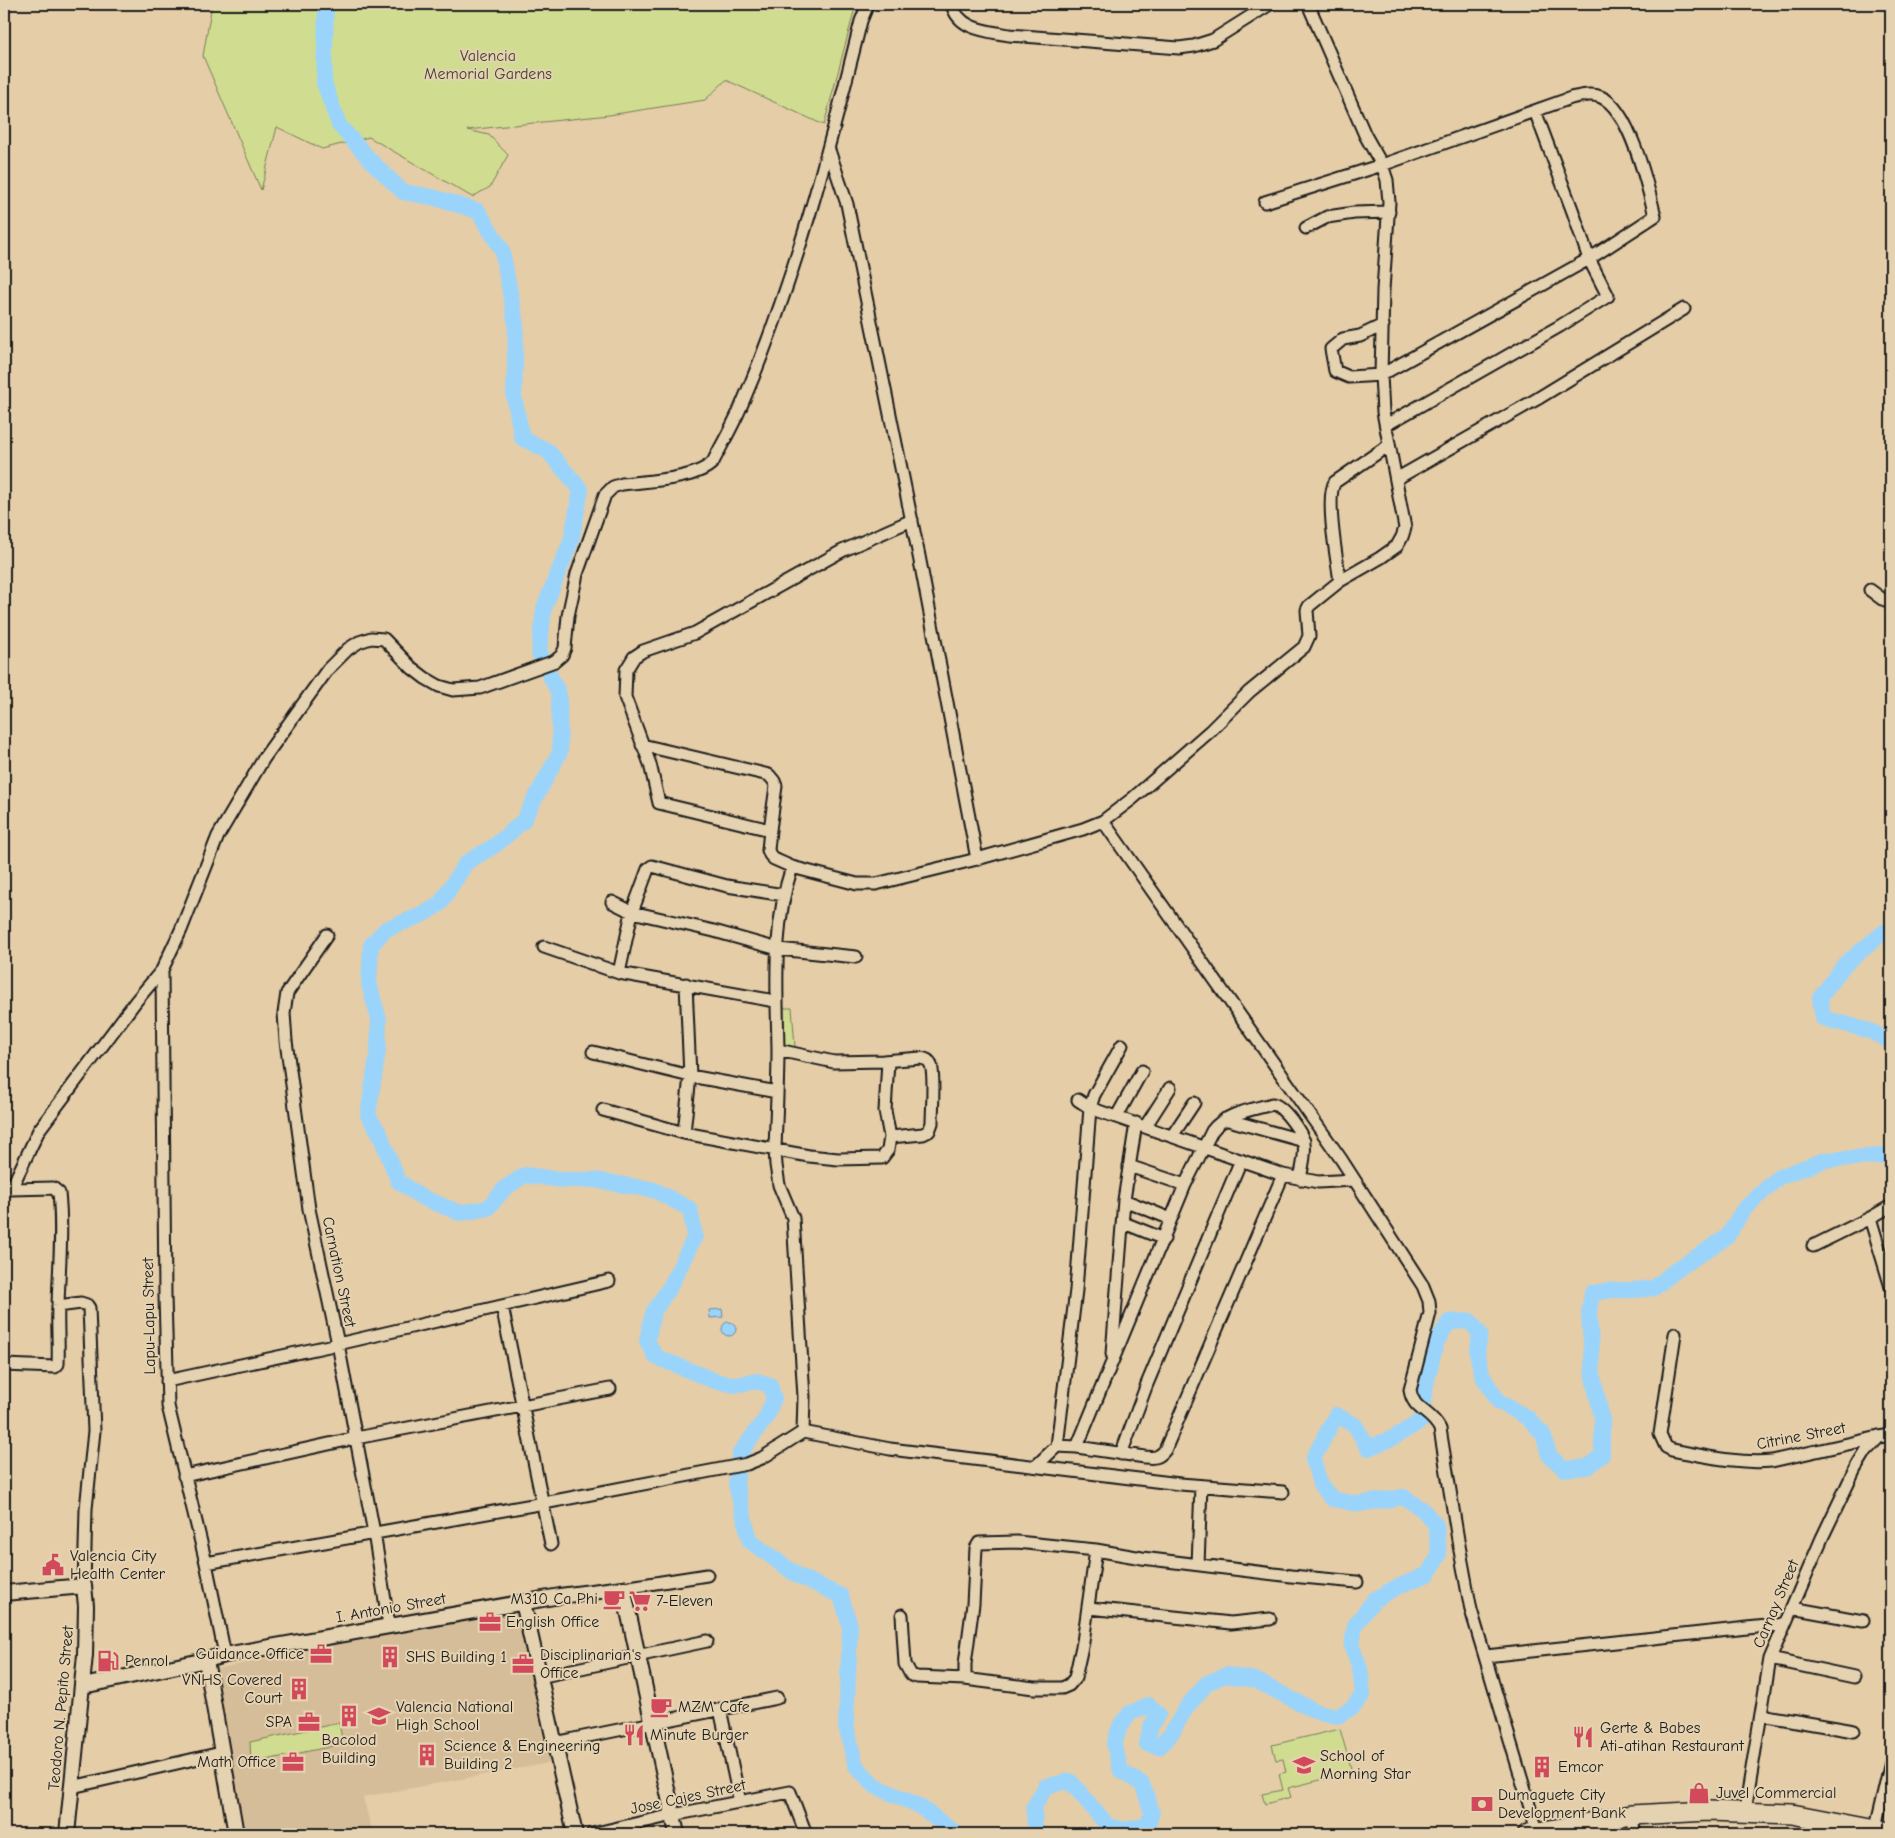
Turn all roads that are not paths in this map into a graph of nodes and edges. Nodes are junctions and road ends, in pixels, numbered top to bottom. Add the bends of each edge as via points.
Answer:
1 (868, 4) edge
2 (952, 4) edge
3 (1270, 4) edge
4 (1308, 4) edge
5 (1535, 111) junction
6 (829, 150) junction
7 (1382, 165) junction
8 (1265, 202) dead end
9 (1389, 212) junction
10 (1306, 228) dead end
11 (1589, 259) junction
12 (1684, 309) dead end
13 (1382, 325) junction
14 (1381, 374) junction
15 (1386, 425) junction
16 (1389, 445) junction
17 (1396, 479) junction
18 (912, 520) junction
19 (1340, 581) junction
20 (1870, 590) dead end
21 (1891, 602) edge
22 (642, 745) junction
23 (1103, 821) junction
24 (770, 830) junction
25 (977, 859) junction
26 (792, 867) junction
27 (784, 895) junction
28 (612, 902) dead end
29 (632, 912) junction
30 (327, 935) dead end
31 (544, 948) dead end
32 (778, 949) junction
33 (856, 957) dead end
34 (162, 970) junction
35 (619, 973) junction
36 (686, 984) junction
37 (776, 1001) junction
38 (1122, 1045) dead end
39 (778, 1050) junction
40 (593, 1052) dead end
41 (888, 1061) junction
42 (1142, 1070) dead end
43 (690, 1076) junction
44 (1170, 1088) dead end
45 (777, 1092) junction
46 (1078, 1100) dead end
47 (1194, 1103) dead end
48 (1090, 1108) junction
49 (603, 1110) dead end
50 (1117, 1116) junction
51 (1224, 1119) junction
52 (1141, 1125) junction
53 (684, 1133) junction
54 (1172, 1136) junction
55 (890, 1137) junction
56 (1304, 1141) junction
57 (1204, 1147) junction
58 (775, 1150) junction
59 (1241, 1160) junction
60 (1129, 1166) junction
61 (1283, 1175) junction
62 (1300, 1179) junction
63 (1354, 1180) junction
64 (1185, 1185) junction
65 (7, 1189) edge
66 (1124, 1200) junction
67 (1891, 1206) edge
68 (1870, 1218) junction
69 (1171, 1219) junction
70 (1124, 1223) junction
71 (1164, 1239) junction
72 (1813, 1246) dead end
73 (609, 1281) dead end
74 (1891, 1287) edge
75 (58, 1306) junction
76 (502, 1306) junction
77 (1675, 1334) dead end
78 (338, 1344) junction
79 (4, 1365) edge
80 (1111, 1366) junction
81 (167, 1381) junction
82 (610, 1389) dead end
83 (524, 1404) junction
84 (803, 1432) junction
85 (1891, 1435) edge
86 (1879, 1437) junction
87 (356, 1438) junction
88 (1058, 1446) junction
89 (1077, 1447) junction
90 (1121, 1454) junction
91 (1036, 1466) junction
92 (184, 1476) junction
93 (1201, 1486) junction
94 (1283, 1492) dead end
95 (544, 1503) junction
96 (374, 1533) junction
97 (552, 1544) dead end
98 (1096, 1550) junction
99 (206, 1563) junction
100 (1198, 1565) junction
101 (707, 1575) dead end
102 (1357, 1582) dead end
103 (84, 1586) junction
104 (623, 1588) junction
105 (4, 1593) edge
106 (523, 1602) junction
107 (1089, 1608) junction
108 (1792, 1608) junction
109 (902, 1615) dead end
110 (1270, 1618) dead end
111 (1864, 1621) dead end
112 (1785, 1624) junction
113 (389, 1625) junction
114 (707, 1641) dead end
115 (225, 1655) junction
116 (637, 1656) junction
117 (1486, 1656) junction
118 (1770, 1659) junction
119 (206, 1660) junction
120 (539, 1677) junction
121 (1854, 1677) dead end
122 (965, 1679) junction
123 (83, 1686) junction
124 (777, 1698) dead end
125 (720, 1709) junction
126 (1761, 1715) junction
127 (654, 1723) junction
128 (1854, 1731) dead end
129 (554, 1743) junction
130 (221, 1753) junction
131 (1891, 1761) edge
132 (72, 1787) junction
133 (740, 1802) junction
134 (1745, 1811) junction
135 (673, 1816) junction
136 (1631, 1816) junction
137 (1883, 1831) edge
138 (1534, 1833) edge
139 (67, 1834) edge
140 (236, 1834) edge
141 (575, 1834) edge
142 (592, 1834) edge
143 (677, 1834) edge
144 (806, 1834) edge
145 (1635, 1834) edge

1 - 6 street
2 - 3 street via 962,20 982,31 1179,48 1213,40
4 - 7 street via 1364,135
5 - 7 street
5 - 11 street
5 - 11 street via 1571,98 1590,94 1601,97 1611,103 1624,119 1634,146 1655,216
6 - 18 street via 847,204
6 - 34 street via 780,306 742,405 713,462 708,467 680,476 622,484 605,495 577,574 562,655 538,668 480,688 454,690 425,678 384,639 371,638 348,649 328,669 264,758 224,824
7 - 8 street
7 - 9 street via 1389,192
9 - 10 street via 1327,218
9 - 13 street
11 - 14 street
11 - 15 street via 1608,296
12 - 17 street via 1537,399
13 - 14 street
13 - 14 street via 1360,336 1343,339 1331,349 1335,371 1349,377
14 - 15 street
15 - 16 street
16 - 17 street
16 - 19 street via 1332,487 1330,501
17 - 19 street via 1404,528 1402,538 1387,553
18 - 22 street via 842,551 695,633 634,657 626,670 625,697
18 - 25 street
19 - 23 street via 1309,606 1308,636 1304,647
20 - 21 street
22 - 24 street via 659,803
22 - 24 street via 769,775 776,786
23 - 25 street
23 - 63 street
24 - 26 street via 770,855
25 - 26 street via 876,884 857,884
26 - 27 street
27 - 29 street via 727,886 652,866
27 - 32 street
28 - 29 street
29 - 32 street
29 - 35 street
30 - 78 street, Carnation Street via 287,993 284,1013 309,1208
31 - 35 street
32 - 33 street
32 - 37 street
34 - 65 street via 39,1130
34 - 81 street, Lapu-Lapu Street
35 - 36 street
36 - 37 street
36 - 43 street
37 - 39 street
38 - 48 street
39 - 41 street via 834,1062
39 - 45 street
40 - 43 street
41 - 55 street via 885,1110
41 - 55 street via 924,1059 930,1063 932,1072 932,1123 929,1131
42 - 50 street
43 - 45 street
43 - 53 street
44 - 52 street
45 - 58 street
46 - 48 street
47 - 54 street
48 - 50 street
48 - 88 street via 1076,1290
49 - 53 street
50 - 52 street
51 - 56 street
51 - 56 street via 1276,1104
51 - 57 street via 1217,1124
52 - 54 street
52 - 60 street
53 - 58 street
54 - 57 street
55 - 58 street via 885,1156 877,1158 828,1158
56 - 62 street via 1305,1156
57 - 59 street
57 - 64 street
58 - 84 street via 780,1185 793,1218 804,1396
59 - 61 street
59 - 90 street
60 - 64 street
60 - 66 street
61 - 62 street
61 - 90 street via 1165,1450 1154,1458
62 - 63 street via 1318,1182
63 - 117 street via 1423,1286 1429,1301 1430,1313 1410,1390 1411,1399 1430,1415 1440,1429 1471,1610
64 - 69 street
65 - 75 street via 53,1188 59,1193
66 - 69 street
66 - 70 street
67 - 68 street
68 - 72 street
68 - 74 street
69 - 71 street
70 - 71 street
70 - 80 street
71 - 80 street
73 - 76 street
75 - 79 street via 57,1366
75 - 103 street via 81,1303 89,1308 94,1416 86,1509
76 - 78 street
76 - 83 street
77 - 86 street, Citrine Street via 1660,1434 1666,1447 1759,1462
78 - 81 street
78 - 87 street, Carnation Street
80 - 89 street
81 - 92 street, Lapu-Lapu Street via 170,1417
82 - 83 street
83 - 87 street
83 - 95 street
84 - 91 street via 890,1449
84 - 95 street via 747,1464
85 - 86 street
86 - 108 street, Carnay Street via 1855,1469
87 - 92 street
87 - 96 street, Carnation Street
88 - 89 street
88 - 91 street
89 - 90 street
91 - 93 street
92 - 99 street, Lapu-Lapu Street
93 - 94 street
93 - 100 street
95 - 96 street
95 - 97 street
96 - 99 street
96 - 113 street, Carnation Street
98 - 100 street
98 - 107 street
98 - 122 street via 1017,1542 980,1543 976,1548
99 - 115 street, Lapu-Lapu Street
100 - 102 street
101 - 104 street, I. Antonio Street
103 - 105 street
103 - 123 street, Teodoro N. Pepito Street
104 - 106 street, I. Antonio Street
104 - 116 street
106 - 113 street, I. Antonio Street
106 - 120 street
107 - 110 street via 1231,1623
107 - 122 street via 1076,1678 1069,1685 1034,1688
108 - 111 street
108 - 112 street, Carnay Street
109 - 122 street via 905,1664 911,1675 917,1678
112 - 117 street
112 - 118 street, Carnay Street
113 - 115 street, I. Antonio Street
114 - 116 street
115 - 119 street, I. Antonio Street
116 - 120 street
116 - 127 street
117 - 138 street
118 - 121 street
118 - 126 street, Carnay Street
119 - 123 street, I. Antonio Street
119 - 130 street
120 - 129 street
123 - 132 street, Teodoro N. Pepito Street
124 - 125 street
125 - 127 street
125 - 133 street
126 - 128 street
126 - 134 street, Carnay Street
127 - 129 street
127 - 135 street
129 - 141 street
130 - 132 street
130 - 140 street
131 - 137 street
132 - 139 street, Teodoro N. Pepito Street
133 - 135 street, Jose Cajes Street
133 - 144 street, Jose Cajes Street via 790,1792
134 - 136 highway
134 - 137 highway via 1810,1816
135 - 142 street, Jose Cajes Street
135 - 143 street
136 - 138 highway
136 - 145 street

